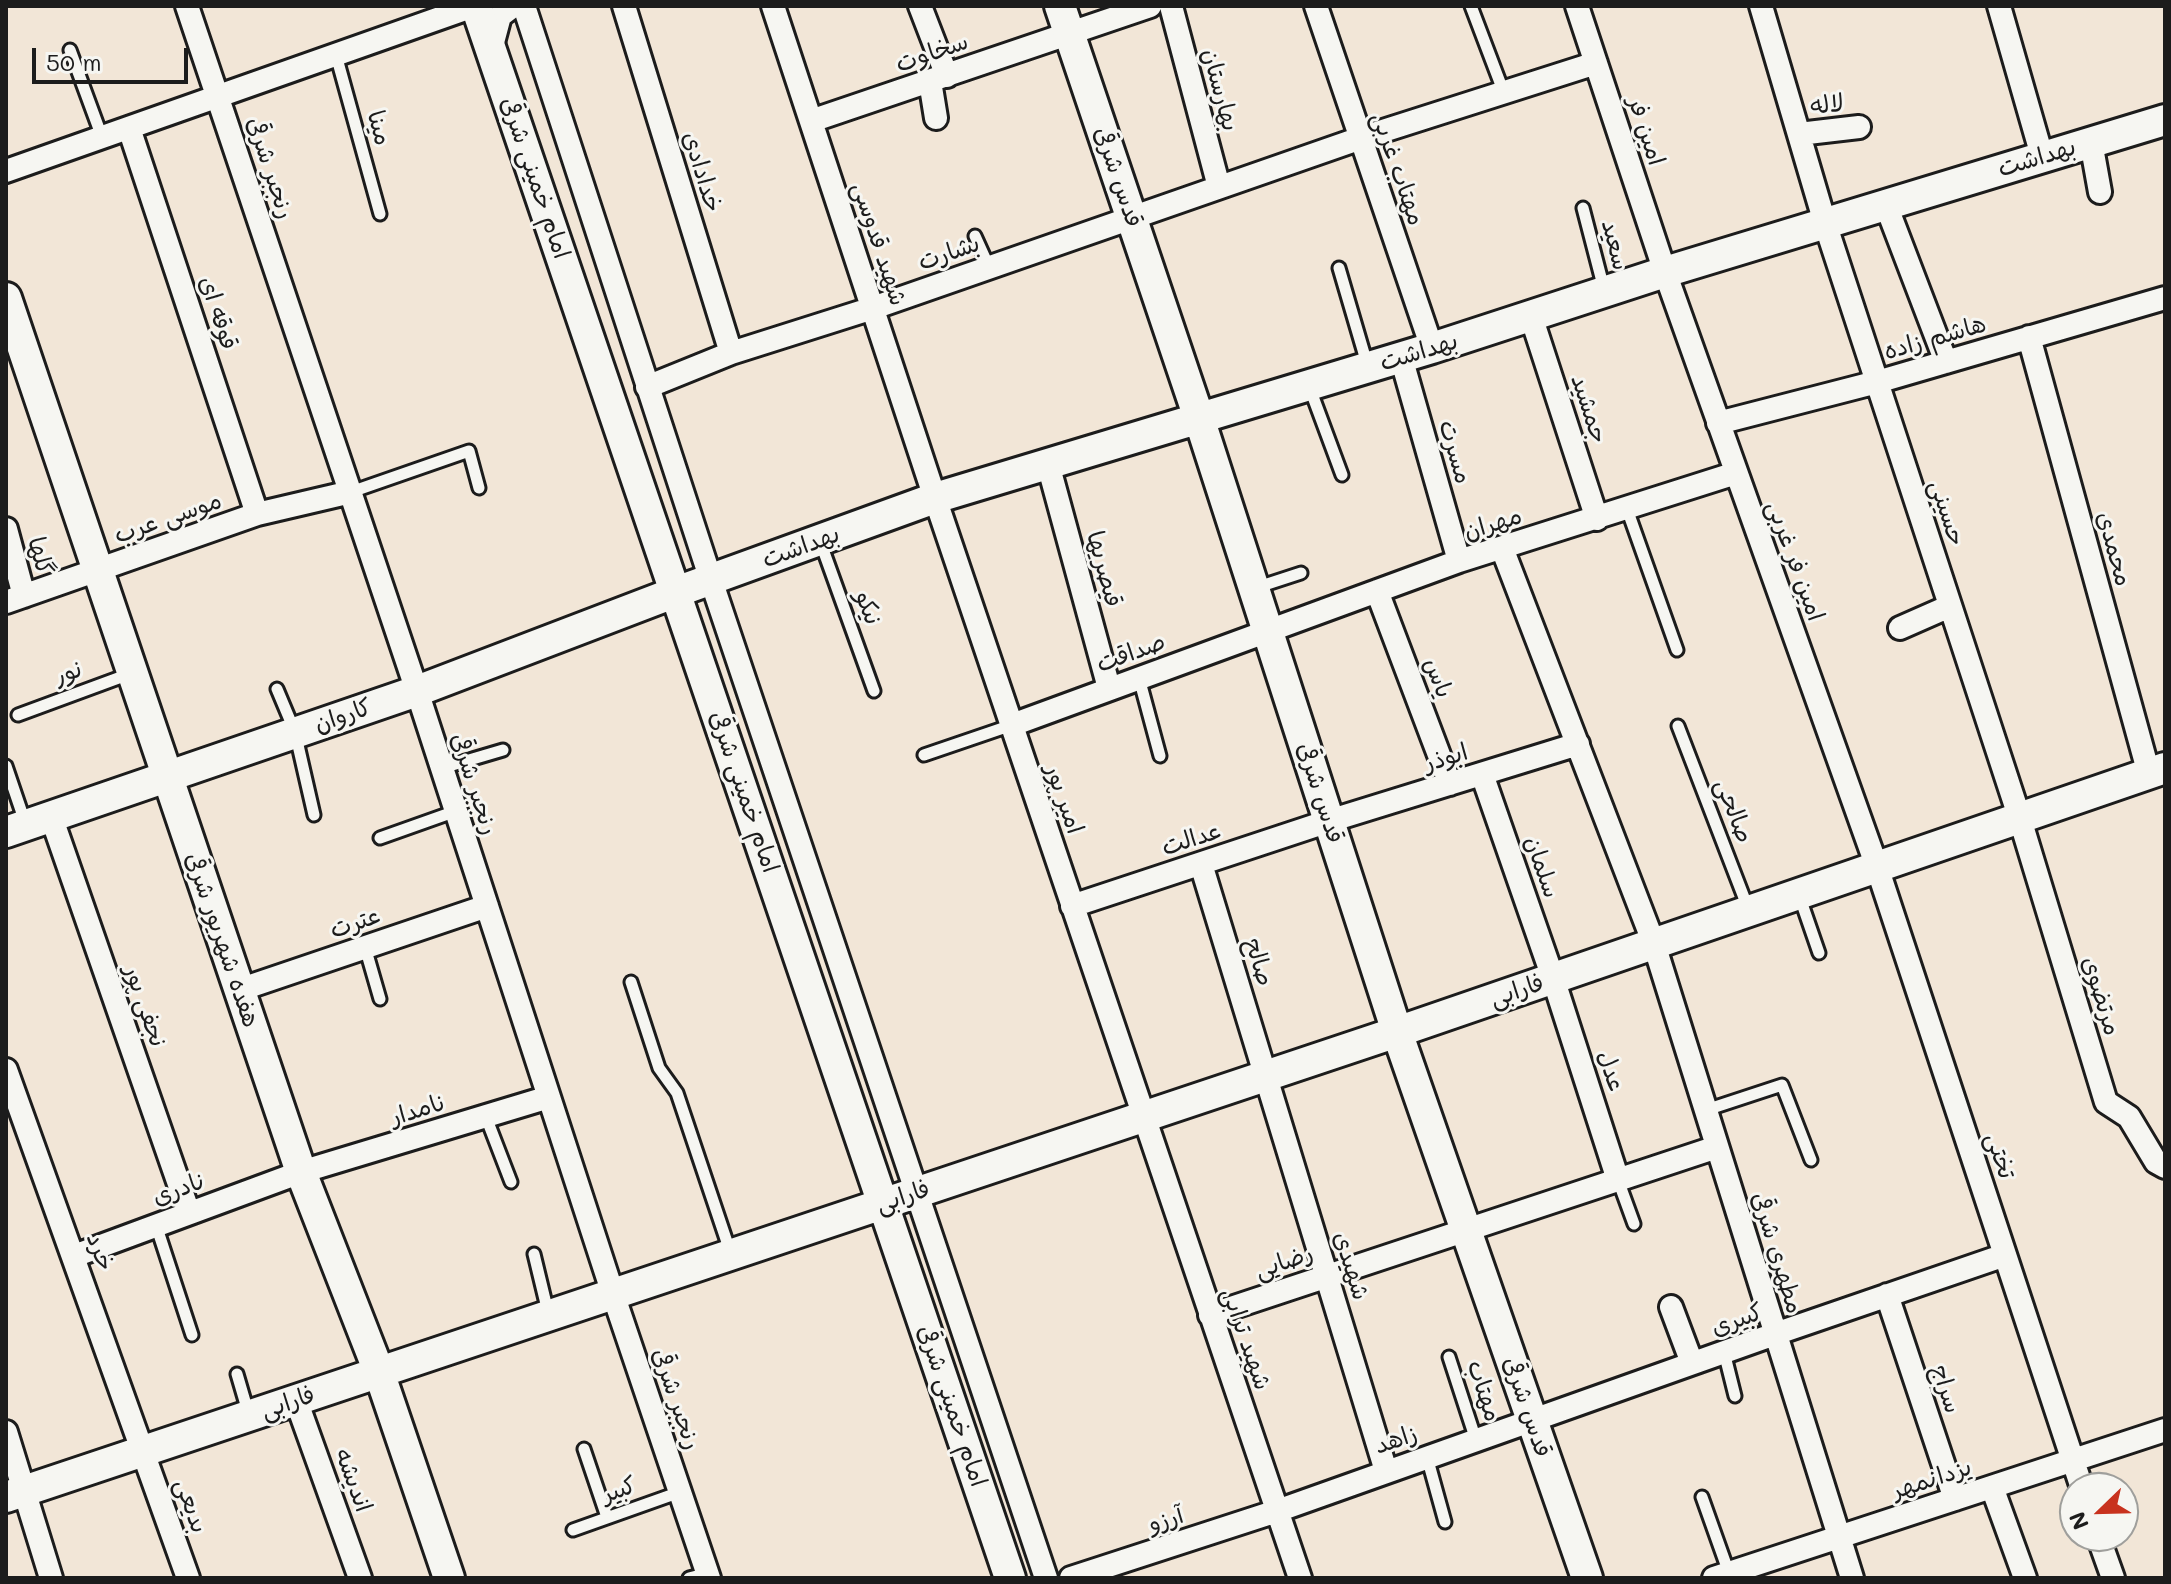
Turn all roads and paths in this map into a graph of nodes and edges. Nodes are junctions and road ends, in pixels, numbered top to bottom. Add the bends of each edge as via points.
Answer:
1 (187, 6) edge
2 (475, 6) edge
3 (513, 6) edge
4 (524, 6) edge
5 (624, 6) edge
6 (773, 6) edge
7 (920, 6) edge
8 (1150, 6) edge
9 (1171, 6) edge
10 (1316, 6) edge
11 (1471, 6) edge
12 (1577, 6) edge
13 (1761, 6) edge
14 (1999, 6) edge
15 (1065, 20) edge
16 (70, 50) dead end
17 (491, 50) junction
18 (336, 55) junction
19 (1596, 63) junction
20 (938, 78) junction
21 (1504, 93) junction
22 (219, 96) junction
23 (936, 118) dead end
24 (2165, 120) edge
25 (811, 121) junction
26 (1859, 127) dead end
27 (129, 128) junction
28 (1799, 134) junction
29 (102, 137) junction
30 (1361, 138) junction
31 (2091, 142) junction
32 (2042, 156) junction
33 (6, 171) edge
34 (1219, 187) junction
35 (2100, 192) dead end
36 (1886, 205) junction
37 (1583, 208) dead end
38 (380, 214) dead end
39 (1131, 216) junction
40 (1825, 223) junction
41 (975, 236) dead end
42 (989, 267) junction
43 (1339, 268) dead end
44 (1665, 272) junction
45 (1605, 292) junction
46 (6, 298) edge
47 (2165, 298) edge
48 (873, 308) junction
49 (1531, 316) junction
50 (2029, 337) junction
51 (1432, 348) junction
52 (731, 353) junction
53 (1401, 357) junction
54 (1946, 362) junction
55 (1369, 367) junction
56 (1877, 382) junction
57 (1309, 385) junction
58 (647, 387) junction
59 (1199, 418) junction
60 (1718, 423) junction
61 (1048, 464) junction
62 (1736, 473) junction
63 (1342, 475) dead end
64 (479, 488) dead end
65 (351, 492) junction
66 (935, 498) junction
67 (1627, 509) junction
68 (257, 514) junction
69 (1597, 519) junction
70 (6, 529) edge
71 (820, 540) junction
72 (1502, 548) junction
73 (1459, 561) junction
74 (98, 570) junction
75 (1301, 573) dead end
76 (711, 580) junction
77 (1254, 588) junction
78 (1377, 591) junction
79 (676, 592) junction
80 (15, 599) edge
81 (1950, 606) junction
82 (1900, 628) dead end
83 (1268, 632) junction
84 (1677, 650) dead end
85 (132, 673) junction
86 (1139, 677) junction
87 (1109, 688) junction
88 (277, 689) dead end
89 (417, 691) junction
90 (874, 691) dead end
91 (18, 715) dead end
92 (1012, 725) junction
93 (1678, 726) dead end
94 (295, 732) junction
95 (1578, 744) junction
96 (503, 750) dead end
97 (924, 755) dead end
98 (1160, 756) dead end
99 (6, 766) edge
100 (442, 768) junction
101 (2157, 771) edge
102 (1482, 774) junction
103 (167, 776) junction
104 (1450, 784) junction
105 (456, 811) junction
106 (314, 815) dead end
107 (2020, 819) junction
108 (1329, 821) junction
109 (28, 824) edge
110 (380, 838) dead end
111 (1201, 864) junction
112 (1877, 867) junction
113 (1799, 894) junction
114 (487, 906) junction
115 (1072, 906) junction
116 (1749, 911) junction
117 (1654, 944) junction
118 (365, 947) junction
119 (1819, 953) dead end
120 (1553, 978) junction
121 (631, 982) dead end
122 (239, 990) junction
123 (380, 999) dead end
124 (1397, 1032) junction
125 (6, 1073) edge
126 (1267, 1075) junction
127 (549, 1097) junction
128 (1706, 1110) junction
129 (486, 1117) junction
130 (1143, 1117) junction
131 (1717, 1147) junction
132 (1811, 1160) dead end
133 (2165, 1167) edge
134 (301, 1172) junction
135 (1618, 1180) junction
136 (511, 1182) dead end
137 (915, 1193) junction
138 (883, 1204) junction
139 (189, 1213) junction
140 (1634, 1224) dead end
141 (156, 1225) junction
142 (1466, 1231) junction
143 (534, 1254) dead end
144 (731, 1255) junction
145 (2005, 1255) junction
146 (74, 1256) junction
147 (1327, 1275) junction
148 (613, 1294) junction
149 (1887, 1295) junction
150 (1671, 1307) dead end
151 (549, 1315) junction
152 (1210, 1315) junction
153 (1775, 1334) junction
154 (192, 1335) dead end
155 (1724, 1352) junction
156 (1449, 1357) dead end
157 (1692, 1363) junction
158 (379, 1372) junction
159 (237, 1374) dead end
160 (1735, 1396) dead end
161 (296, 1400) junction
162 (249, 1416) junction
163 (1532, 1421) junction
164 (2165, 1430) edge
165 (6, 1432) edge
166 (1476, 1440) junction
167 (584, 1449) dead end
168 (145, 1451) junction
169 (1427, 1457) junction
170 (2073, 1460) junction
171 (1386, 1471) junction
172 (2077, 1472) edge
173 (1992, 1487) junction
174 (680, 1492) junction
175 (16, 1494) edge
176 (1702, 1497) dead end
177 (1955, 1499) junction
178 (1277, 1511) junction
179 (607, 1517) junction
180 (1445, 1522) dead end
181 (573, 1530) dead end
182 (1838, 1538) junction
183 (2104, 1552) edge
184 (702, 1576) edge
185 (1722, 1576) edge
186 (51, 1578) edge
187 (188, 1578) edge
188 (360, 1578) edge
189 (449, 1578) edge
190 (1010, 1578) edge
191 (1046, 1578) edge
192 (1071, 1578) edge
193 (1300, 1578) edge
194 (1587, 1578) edge
195 (1852, 1578) edge
196 (2025, 1578) edge
197 (2113, 1578) edge

1 - 22 street, رنجبر شرقی
2 - 17 street, امام خمینی شرقی
2 - 18 street
3 - 17 street via 500,16
4 - 58 street
5 - 52 street, خدادادی
6 - 25 street, شهید قدوسی
7 - 20 street
8 - 15 street, سخاوت
9 - 34 street, بهارستان
10 - 30 street, مهتاب غربی
11 - 21 lane
12 - 19 street, امین فر
13 - 28 street, حسینی
14 - 32 street
15 - 20 street, سخاوت
15 - 39 street, قدس شرقی
16 - 29 lane
17 - 79 street, امام خمینی شرقی
18 - 22 street
18 - 38 lane, مینا
19 - 21 street
19 - 44 street, امین فر
20 - 23 street
20 - 25 street, سخاوت
21 - 30 street
22 - 27 street
22 - 65 street, رنجبر شرقی
24 - 31 street, بهداشت
25 - 48 street, شهید قدوسی
26 - 28 street, لاله
27 - 29 street
27 - 68 street, قوقه ای
28 - 40 street, حسینی
29 - 33 street
30 - 34 street
30 - 51 street, مهتاب غربی
31 - 32 street, بهداشت
31 - 35 street
32 - 36 street, بهداشت
34 - 39 street
36 - 40 street, بهداشت
36 - 54 street
37 - 45 lane, سعید
39 - 42 street, بشارت
39 - 59 street, قدس شرقی
40 - 44 street, بهداشت
40 - 56 street, حسینی
41 - 42 lane
42 - 48 street, بشارت
43 - 55 lane
44 - 45 street, بهداشت
44 - 60 street, امین فر غربی
45 - 49 street, بهداشت
46 - 74 street, هفده شهریور شرقی
47 - 50 street, هاشم زاده
48 - 52 street, بشارت
48 - 66 street, شهید قدوسی
49 - 51 street, بهداشت
49 - 69 street, جمشید
50 - 54 street, هاشم زاده
50 - 101 street, محمدی
51 - 53 street, بهداشت
52 - 58 street, بشارت
53 - 55 street, بهداشت
53 - 73 street, مسرت
54 - 56 street, هاشم زاده
55 - 57 street, بهداشت
56 - 60 street, هاشم زاده
56 - 81 street, حسینی
57 - 59 street, بهداشت
57 - 63 lane
58 - 76 street
59 - 61 street, بهداشت
59 - 77 street, قدس شرقی
60 - 62 street, امین فر غربی
61 - 66 street, بهداشت
61 - 87 street, قیصریها
62 - 67 street, مهران
62 - 112 street, امین فر غربی
64 - 65 lane via 469,451
65 - 68 street, موسی عرب
65 - 89 street, رنجبر شرقی
66 - 71 street, بهداشت
66 - 92 street, امیر پور
67 - 69 street, مهران
67 - 84 lane
68 - 74 street, موسی عرب
69 - 72 street, مهران
70 - 80 street, گلها
71 - 76 street, بهداشت
71 - 90 lane, نیکو
72 - 73 street, مهران
72 - 95 street
73 - 78 street, مهران
74 - 80 street, موسی عرب
74 - 85 street, هفده شهریور شرقی
75 - 77 lane
76 - 79 street, بهداشت
76 - 137 street
77 - 83 street, قدس شرقی
78 - 83 street, مهران
78 - 104 street, یاس
79 - 89 street, کاروان
79 - 138 street, امام خمینی شرقی
81 - 82 street
81 - 107 street, حسینی
83 - 86 street, صداقت
83 - 108 street, قدس شرقی
85 - 91 lane, نور
85 - 103 street, هفده شهریور شرقی
86 - 87 street, صداقت
86 - 98 lane
87 - 92 street, صداقت
88 - 94 lane
89 - 94 street, کاروان
89 - 100 street, رنجبر شرقی
92 - 97 lane
92 - 115 street, امیر پور
93 - 116 lane, صالحی
94 - 103 street, کاروان
94 - 106 lane
95 - 102 street, ابوذر
95 - 117 street
96 - 100 lane
99 - 109 lane
100 - 105 street, رنجبر شرقی
101 - 107 street, فارابی
102 - 104 street, ابوذر
102 - 120 street, سلمان
103 - 109 street, کاروان
103 - 122 street, هفده شهریور شرقی
104 - 108 street, ابوذر
105 - 110 lane
105 - 114 street, رنجبر شرقی
107 - 112 street, فارابی
107 - 133 street, مرتضوی via 2106,1102 2129,1117 2156,1162
108 - 111 street, عدالت
108 - 124 street, قدس شرقی
109 - 139 street, نجفی پور
111 - 115 street, عدالت
111 - 126 street, صالح
112 - 113 street, فارابی
112 - 145 street, تختی
113 - 116 street, فارابی
113 - 119 lane
114 - 118 street, عترت
114 - 127 street, رنجبر شرقی
115 - 130 street, امیر پور
116 - 117 street, فارابی
117 - 120 street, فارابی
117 - 128 street, مطهری شرقی
118 - 122 street, عترت
118 - 123 lane
120 - 124 street, فارابی
120 - 135 street, عدل
121 - 144 lane via 659,1068 677,1093
122 - 134 street, هفده شهریور شرقی
124 - 126 street, فارابی
124 - 142 street, قدس شرقی
125 - 146 street, خرد
126 - 130 street, فارابی
126 - 147 street, شهیدی
127 - 129 street, نامدار
127 - 148 street, رنجبر شرقی
128 - 131 street, مطهری شرقی
128 - 132 lane via 1782,1085
129 - 134 street, نامدار
129 - 136 lane
130 - 137 street, فارابی
130 - 152 street, شهید ترابی
131 - 135 street
131 - 153 street, مطهری شرقی
134 - 139 street, نادری
134 - 158 street, هفده شهریور شرقی
135 - 140 lane
135 - 142 street
137 - 138 street, فارابی
137 - 191 street
138 - 144 street, فارابی
138 - 190 street, امام خمینی شرقی
139 - 141 street, نادری
141 - 146 street, نادری
141 - 154 lane
142 - 147 street, رضایی
142 - 163 street, قدس شرقی
143 - 151 lane
144 - 148 street, فارابی
145 - 149 street, کبیری
145 - 170 street, تختی
146 - 168 street, خرد
147 - 152 street, رضایی
147 - 171 street, شهیدی
148 - 151 street, فارابی
148 - 174 street, رنجبر شرقی
149 - 153 street, کبیری
149 - 177 street, سراج
150 - 157 street
151 - 158 street, فارابی
152 - 178 street, شهید ترابی
153 - 155 street, کبیری
153 - 182 street, مطهری شرقی
155 - 157 street, کبیری
155 - 160 lane
156 - 166 lane, مهتاب
157 - 163 street, کبیری
158 - 161 street, فارابی
158 - 189 street, هفده شهریور شرقی
159 - 162 lane
161 - 162 street, فارابی
161 - 188 street, اندیشه
162 - 168 street, فارابی
163 - 166 street, زاهد
163 - 194 street, قدس شرقی
164 - 170 street, یزدانمهر
165 - 175 street
166 - 169 street, زاهد
167 - 179 lane
168 - 175 street, فارابی
168 - 187 street, بدیعی
169 - 171 street, زاهد
169 - 180 lane
170 - 172 street, تختی
170 - 173 street, یزدانمهر
171 - 178 street, زاهد
173 - 177 street, یزدانمهر
173 - 196 street
174 - 179 lane, کبیر
174 - 184 street, رنجبر شرقی
175 - 186 street
176 - 185 lane
177 - 182 street, یزدانمهر
178 - 192 street, آرزو
178 - 193 street, شهید ترابی
179 - 181 lane, کبیر
182 - 185 street, یزدانمهر
182 - 195 street, مطهری شرقی
183 - 197 street

